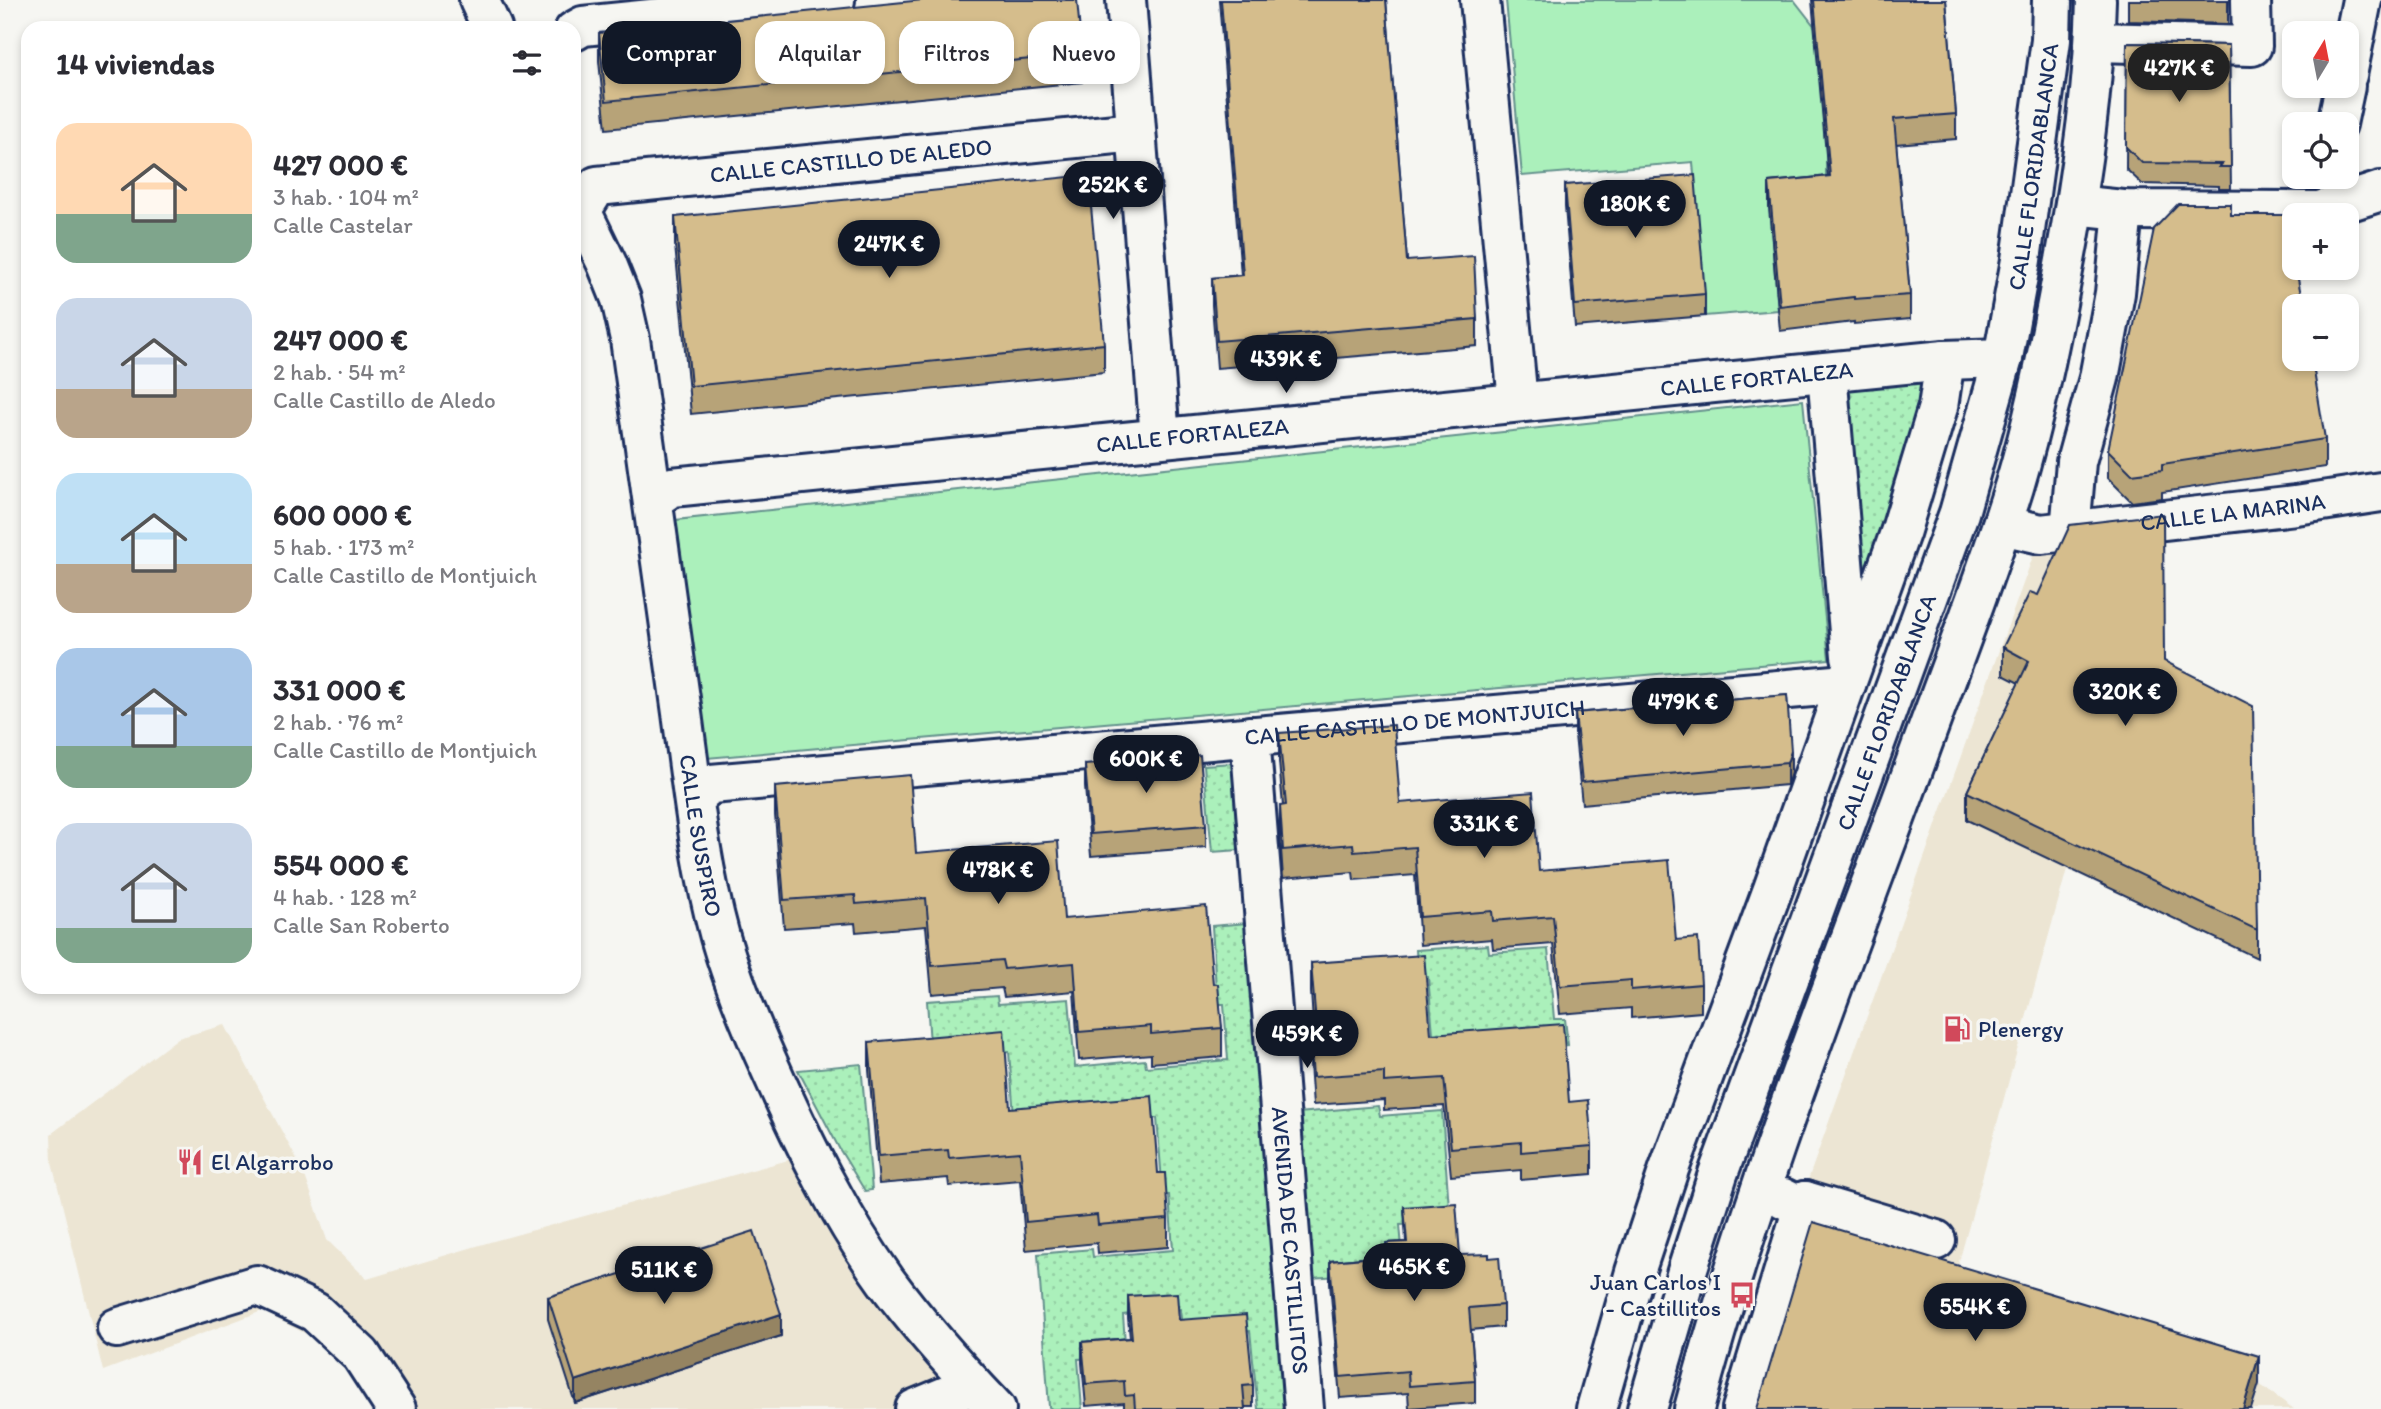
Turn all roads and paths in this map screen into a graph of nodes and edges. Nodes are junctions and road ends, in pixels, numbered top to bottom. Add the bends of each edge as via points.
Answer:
1 (479, 0) edge
2 (835, 0) edge
3 (1126, 0) edge
4 (1480, 0) edge
5 (2052, 0) edge
6 (2096, 0) edge
7 (2251, 0) edge
8 (2362, 0) edge
9 (726, 6) edge
10 (489, 21) edge
11 (2358, 21) edge
12 (581, 27) edge
13 (2095, 42) junction
14 (1136, 132) junction
15 (2381, 191) edge
16 (2323, 194) edge
17 (581, 201) edge
18 (2075, 205) junction
19 (581, 210) edge
20 (2123, 210) junction
21 (2003, 358) junction
22 (1945, 360) junction
23 (1827, 372) junction
24 (1518, 402) junction
25 (1160, 438) junction
26 (2381, 492) edge
27 (653, 500) junction
28 (2002, 525) junction
29 (2070, 531) junction
30 (1849, 676) junction
31 (1251, 736) junction
32 (694, 797) junction
33 (1762, 1189) junction
34 (1805, 1202) junction
35 (1936, 1240) dead end
36 (117, 1328) dead end
37 (984, 1397) edge
38 (396, 1409) edge
39 (915, 1409) edge
40 (1304, 1409) edge
41 (1596, 1409) edge
42 (1647, 1409) edge
43 (1694, 1409) edge
44 (1742, 1409) edge

1 - 10 street
2 - 9 street
3 - 14 street
4 - 24 street
5 - 21 street, CALLE FLORIDABLANCA via 2039,141
6 - 13 street, CALLE FLORIDABLANCA
7 - 13 street via 2252,46
8 - 11 street
9 - 12 street
13 - 18 street, CALLE FLORIDABLANCA
14 - 17 street, CALLE CASTILLO DE ALEDO via 597,186
14 - 25 street
15 - 16 street
16 - 20 street
18 - 20 street
18 - 28 street, CALLE FLORIDABLANCA via 2043,372
19 - 27 street, CALLE SUSPIRO via 621,299
20 - 29 street via 2115,293 2099,378 2076,462
21 - 22 street, CALLE FORTALEZA
21 - 42 street, CALLE FLORIDABLANCA via 1959,513 1718,1174
22 - 23 street, CALLE FORTALEZA
22 - 30 street, CALLE FLORIDABLANCA via 1922,466
23 - 24 street, CALLE FORTALEZA
23 - 30 street
24 - 25 street, CALLE FORTALEZA
25 - 27 street, CALLE FORTALEZA via 672,487
26 - 29 street, CALLE LA MARINA
27 - 32 street, CALLE SUSPIRO
28 - 29 street, CALLE LA MARINA via 2041,534
28 - 33 street, CALLE FLORIDABLANCA
30 - 31 street, CALLE CASTILLO DE MONTJUICH
30 - 41 street, CALLE FLORIDABLANCA via 1669,1169 1634,1272
31 - 32 street, CALLE CASTILLO DE MONTJUICH via 711,784
31 - 40 street, AVENIDA DE CASTILLITOS
32 - 37 street, CALLE SUSPIRO via 723,946 796,1127 887,1281
33 - 34 street via 1799,1206
33 - 43 street, CALLE FLORIDABLANCA
34 - 35 street
34 - 44 street
36 - 38 street via 257,1285 315,1312 361,1355
37 - 39 street

